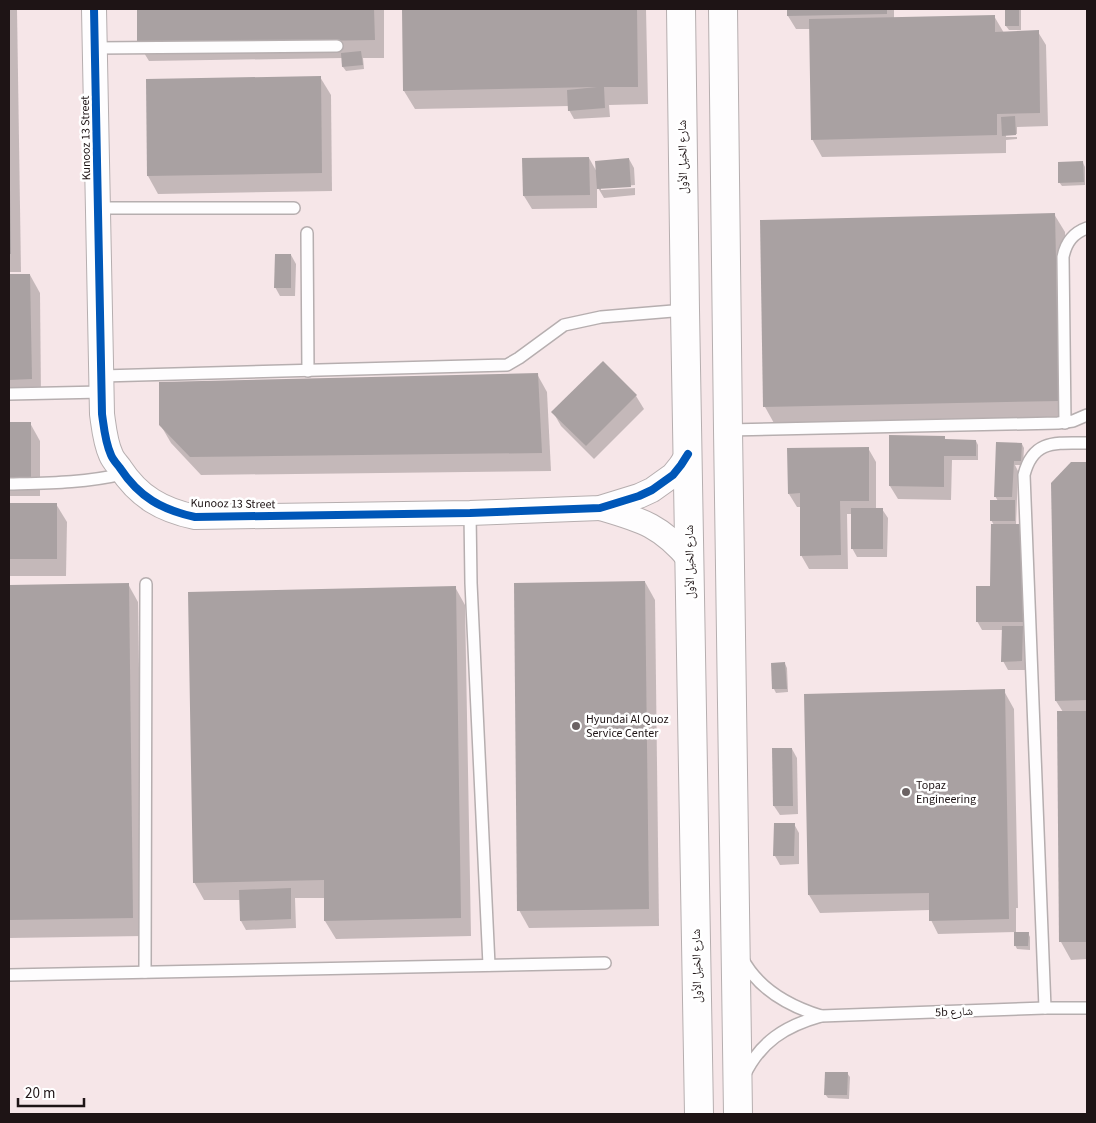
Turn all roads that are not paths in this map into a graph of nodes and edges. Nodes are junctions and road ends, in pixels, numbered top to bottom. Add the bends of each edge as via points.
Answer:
1 (94, 9) edge
2 (681, 9) edge
3 (724, 9) edge
4 (337, 46) dead end
5 (95, 48) junction
6 (98, 208) junction
7 (294, 208) dead end
8 (1087, 228) edge
9 (306, 233) dead end
10 (685, 310) junction
11 (308, 371) junction
12 (102, 384) junction
13 (9, 394) edge
14 (1087, 415) edge
15 (1065, 423) junction
16 (728, 430) junction
17 (1087, 443) edge
18 (688, 454) junction
19 (123, 474) junction
20 (9, 484) edge
21 (600, 508) junction
22 (470, 513) junction
23 (690, 560) junction
24 (146, 584) dead end
25 (736, 946) junction
26 (605, 963) dead end
27 (489, 965) junction
28 (145, 972) junction
29 (9, 975) edge
30 (1045, 1008) junction
31 (1087, 1008) edge
32 (821, 1016) junction
33 (738, 1104) edge
34 (699, 1114) edge

1 - 5 street, Kunooz 13 Street
2 - 10 main road, شارع الخيل الأول
3 - 16 main road
4 - 5 lane
5 - 6 street, Kunooz 13 Street
6 - 7 lane
6 - 12 street, Kunooz 13 Street
8 - 15 lane via 1078,231 1067,242 1063,257
9 - 11 lane
10 - 11 lane via 601,317 564,325 507,365
10 - 18 main road, شارع الخيل الأول
11 - 12 lane
12 - 13 lane
12 - 19 street, Kunooz 13 Street via 105,435
14 - 15 lane
15 - 16 lane
16 - 25 main road
17 - 30 lane via 1043,447 1030,459 1024,475
18 - 21 street, Kunooz 13 Street via 673,474 652,490
18 - 23 main road, شارع الخيل الأول
19 - 20 lane via 71,483
19 - 22 street, Kunooz 13 Street via 141,493 162,507 195,517
21 - 22 street, Kunooz 13 Street
21 - 23 street, Kunooz 13 Street via 634,518 659,530
22 - 27 lane
23 - 34 main road, شارع الخيل الأول
24 - 28 lane
25 - 32 lane, 5b شارع via 756,978 770,991 786,1002
25 - 33 main road
26 - 27 lane
27 - 28 lane
28 - 29 lane
30 - 31 lane, 5b شارع
30 - 32 lane, 5b شارع
32 - 33 lane, 5b شارع via 790,1027 768,1042 744,1074

